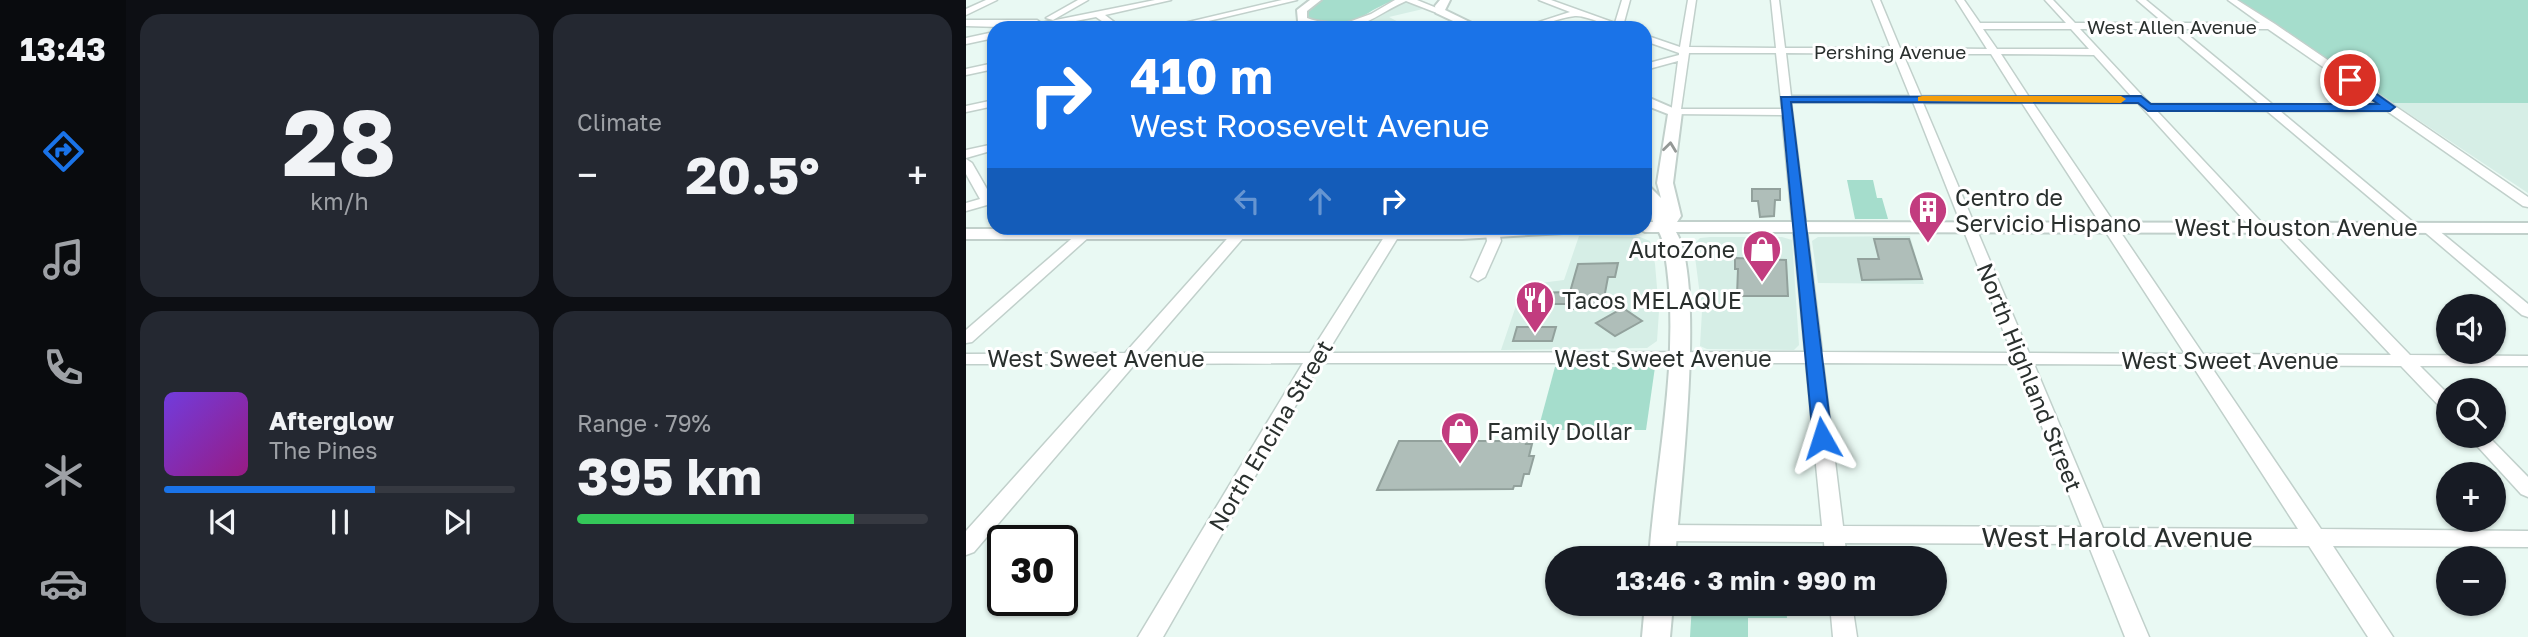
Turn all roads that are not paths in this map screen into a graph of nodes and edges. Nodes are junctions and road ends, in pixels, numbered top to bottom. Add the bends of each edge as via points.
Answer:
1 (993, 0) edge
2 (1084, 0) edge
3 (1167, 0) edge
4 (1293, 0) edge
5 (1403, 0) edge
6 (1409, 0) edge
7 (1445, 0) edge
8 (1543, 0) edge
9 (1626, 0) edge
10 (1692, 0) edge
11 (1775, 0) edge
12 (1876, 0) edge
13 (1960, 0) edge
14 (2049, 0) edge
15 (2141, 0) edge
16 (2232, 0) edge
17 (1310, 1) edge
18 (1440, 11) junction
19 (966, 12) edge
20 (1577, 13) junction
21 (1098, 14) junction
22 (1046, 21) edge
23 (1058, 21) edge
24 (1108, 21) edge
25 (1198, 21) edge
26 (1304, 21) edge
27 (1358, 21) edge
28 (1462, 21) edge
29 (1549, 21) edge
30 (1599, 21) edge
31 (1621, 21) edge
32 (966, 23) edge
33 (987, 23) edge
34 (1977, 26) junction
35 (2072, 26) junction
36 (2171, 26) junction
37 (2272, 26) junction
38 (987, 36) edge
39 (966, 41) edge
40 (1652, 41) edge
41 (1780, 50) junction
42 (1896, 51) junction
43 (1994, 51) junction
44 (2096, 52) junction
45 (1683, 54) junction
46 (1652, 65) edge
47 (987, 68) edge
48 (966, 72) edge
49 (1785, 99) junction
50 (1916, 99) junction
51 (2025, 100) junction
52 (1652, 103) edge
53 (987, 104) edge
54 (2144, 104) junction
55 (2270, 107) junction
56 (2390, 107) junction
57 (966, 109) edge
58 (1675, 112) junction
59 (1786, 112) junction
60 (987, 149) edge
61 (966, 154) edge
62 (966, 163) edge
63 (1665, 183) junction
64 (1652, 188) edge
65 (987, 195) edge
66 (1652, 197) edge
67 (987, 201) edge
68 (2528, 203) edge
69 (968, 207) edge
70 (1969, 226) junction
71 (2109, 226) junction
72 (1656, 227) edge
73 (1800, 227) junction
74 (2258, 227) junction
75 (2278, 227) junction
76 (2420, 228) junction
77 (2528, 228) edge
78 (987, 233) edge
79 (966, 234) edge
80 (1083, 235) edge
81 (1238, 235) edge
82 (1392, 235) edge
83 (1493, 235) edge
84 (1478, 277) dead end
85 (2528, 312) edge
86 (966, 338) edge
87 (1679, 357) junction
88 (1130, 358) junction
89 (1315, 358) junction
90 (1814, 358) junction
91 (966, 359) edge
92 (2022, 359) junction
93 (2199, 360) junction
94 (2406, 361) junction
95 (2528, 361) edge
96 (2436, 392) edge
97 (2489, 448) edge
98 (2528, 489) edge
99 (1664, 533) junction
100 (1833, 534) junction
101 (2095, 536) junction
102 (2315, 538) junction
103 (2528, 539) edge
104 (966, 546) edge
105 (1663, 546) edge
106 (1834, 546) edge
107 (1657, 616) edge
108 (1842, 616) edge
109 (1150, 637) edge
110 (1656, 637) edge
111 (1844, 637) edge
112 (2137, 637) edge
113 (2381, 637) edge

1 - 19 street
2 - 22 street
3 - 21 street
4 - 25 street
5 - 27 street
6 - 18 street
7 - 18 main road
8 - 20 street
9 - 31 street
10 - 45 street
11 - 41 street
12 - 42 street, North Highland Street
13 - 34 street
14 - 35 street
15 - 36 street
16 - 37 street
17 - 26 main road via 1303,10
18 - 28 main road
20 - 29 street
20 - 30 street
21 - 23 street
21 - 24 street
32 - 33 street
34 - 35 street, West Allen Avenue
34 - 43 street
35 - 36 street, West Allen Avenue
35 - 44 street
36 - 37 street, West Allen Avenue
36 - 55 street
37 - 56 street
38 - 39 street
40 - 45 street
41 - 42 street, Pershing Avenue
41 - 45 street, Pershing Avenue
41 - 49 street
42 - 43 street, Pershing Avenue
42 - 50 street, North Highland Street
43 - 44 street, Pershing Avenue
43 - 51 street
44 - 54 street
45 - 46 street
45 - 58 street
47 - 48 street
49 - 50 street
49 - 59 street
50 - 51 street
50 - 70 street, North Highland Street
51 - 54 street
51 - 71 street
52 - 58 main road
53 - 57 street
54 - 55 street
54 - 74 street
55 - 56 street
55 - 76 street
56 - 68 street
58 - 59 street
63 -> 58 main road
59 - 73 street
60 - 61 street
62 - 65 street
63 - 64 main road
63 - 72 main road via 1673,216
66 - 72 main road
67 - 69 street
70 - 71 main road, West Houston Avenue
70 - 73 main road, West Houston Avenue
70 - 92 street, North Highland Street
71 - 74 main road, West Houston Avenue
71 - 93 street
72 - 73 main road, West Houston Avenue
72 - 87 main road via 1676,262
73 - 90 street
74 - 75 main road, West Houston Avenue
75 - 76 main road, West Houston Avenue
75 - 94 street
76 - 77 main road, West Houston Avenue
76 - 85 street
78 - 79 main road
80 - 86 street
81 - 88 street
82 - 89 street, North Encina Street
83 - 84 street
87 - 89 street, West Sweet Avenue
87 - 90 street, West Sweet Avenue
87 - 99 main road
88 - 89 street, West Sweet Avenue
88 - 91 street, West Sweet Avenue
88 - 104 street
89 - 109 street, North Encina Street
90 - 92 street, West Sweet Avenue
90 - 100 street
92 - 93 street, West Sweet Avenue
92 - 101 street, North Highland Street
93 - 94 street, West Sweet Avenue
93 - 102 street
94 - 95 street, West Sweet Avenue
94 - 96 street
97 - 98 street
99 - 100 street, West Harold Avenue
99 - 105 main road
100 - 101 street, West Harold Avenue
100 - 106 street
101 - 102 street, West Harold Avenue
101 - 112 street, North Highland Street
102 - 103 street, West Harold Avenue
102 - 113 street
107 - 110 main road
108 - 111 street

